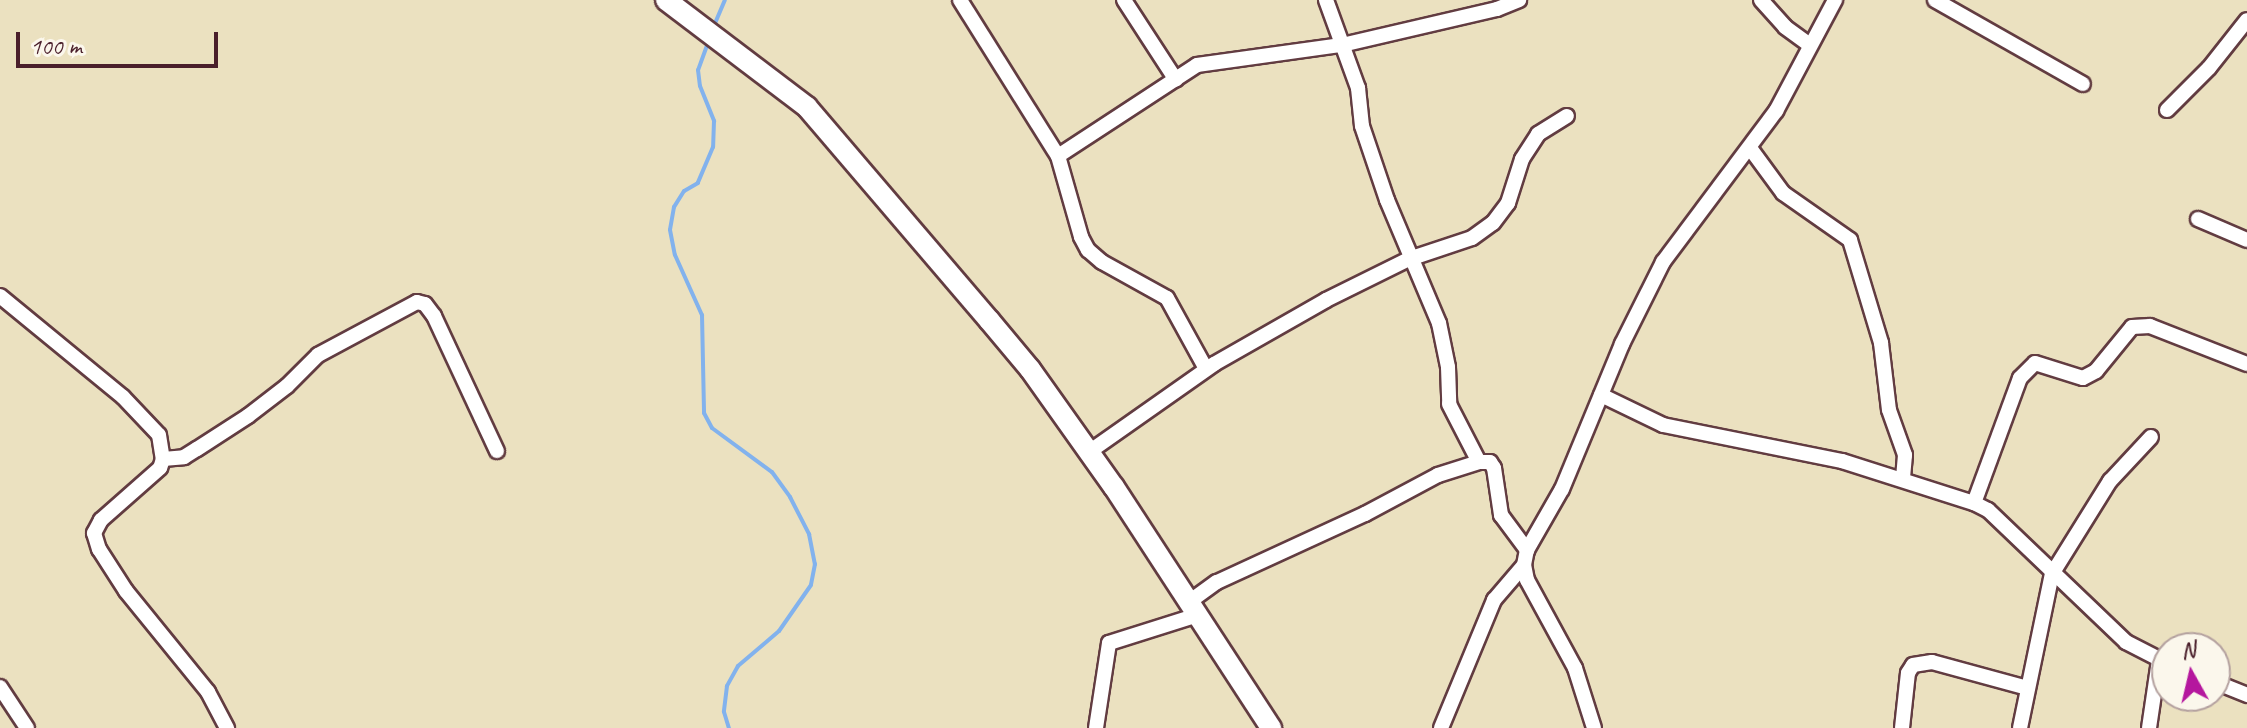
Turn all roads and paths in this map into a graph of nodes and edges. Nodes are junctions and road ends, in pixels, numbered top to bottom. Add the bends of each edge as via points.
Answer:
1 (666, 0) edge
2 (960, 0) edge
3 (1124, 0) edge
4 (1326, 0) edge
5 (1519, 0) edge
6 (1761, 0) edge
7 (1835, 0) edge
8 (1935, 0) edge
9 (2247, 20) edge
10 (1342, 45) junction
11 (1810, 45) junction
12 (1176, 80) junction
13 (2083, 84) dead end
14 (2167, 110) dead end
15 (1567, 116) dead end
16 (1750, 148) junction
17 (1058, 156) junction
18 (2198, 219) dead end
19 (2247, 240) edge
20 (1409, 259) junction
21 (0, 296) edge
22 (2247, 364) edge
23 (1206, 369) junction
24 (1601, 395) junction
25 (2151, 437) dead end
26 (497, 451) dead end
27 (1089, 452) junction
28 (163, 459) junction
29 (1479, 462) junction
30 (1903, 479) junction
31 (1974, 503) junction
32 (1525, 558) junction
33 (2052, 574) junction
34 (1193, 609) junction
35 (2151, 656) edge
36 (0, 687) edge
37 (2028, 688) junction
38 (27, 728) edge
39 (227, 728) edge
40 (1096, 728) edge
41 (1271, 728) edge
42 (1441, 728) edge
43 (1594, 728) edge
44 (1902, 728) edge
45 (2020, 728) edge

1 - 27 main road via 807,107 1030,369
2 - 17 street
3 - 12 street
4 - 10 street
5 - 10 street
6 - 11 street
7 - 11 street
8 - 13 street
9 - 14 street
10 - 12 street via 1220,59 1197,65
10 - 20 street via 1358,88 1362,126
11 - 16 street
12 - 17 street
15 - 20 street via 1538,134 1522,159 1508,203 1493,223 1472,238
16 - 24 street via 1663,262
16 - 30 street via 1783,193 1850,240 1881,343 1889,410 1905,455
17 - 23 street via 1088,250 1167,298
18 - 19 street
20 - 23 street
20 - 29 street via 1439,323 1449,404
21 - 28 street via 147,419 159,435
22 - 31 street via 2150,326 2132,327 2096,371 2083,378 2035,363 2020,378
23 - 27 street
24 - 30 street via 1663,425 1842,461
24 - 32 street via 1562,489
25 - 33 street via 2110,481
26 - 28 street via 434,316 417,302 318,355 277,394 197,449 184,457
27 - 34 main road
28 - 39 street via 94,533 126,591 208,692
29 - 32 street via 1490,462 1494,468 1501,515
29 - 34 street via 1438,475 1217,582
30 - 31 street
31 - 33 street via 1988,510
32 - 42 street via 1494,600
32 - 43 street via 1534,596 1575,668
33 - 35 street via 2126,642
33 - 37 street
34 - 40 street via 1109,643
34 - 41 main road
36 - 38 street
37 - 44 street via 1932,662 1913,665
37 - 45 street

